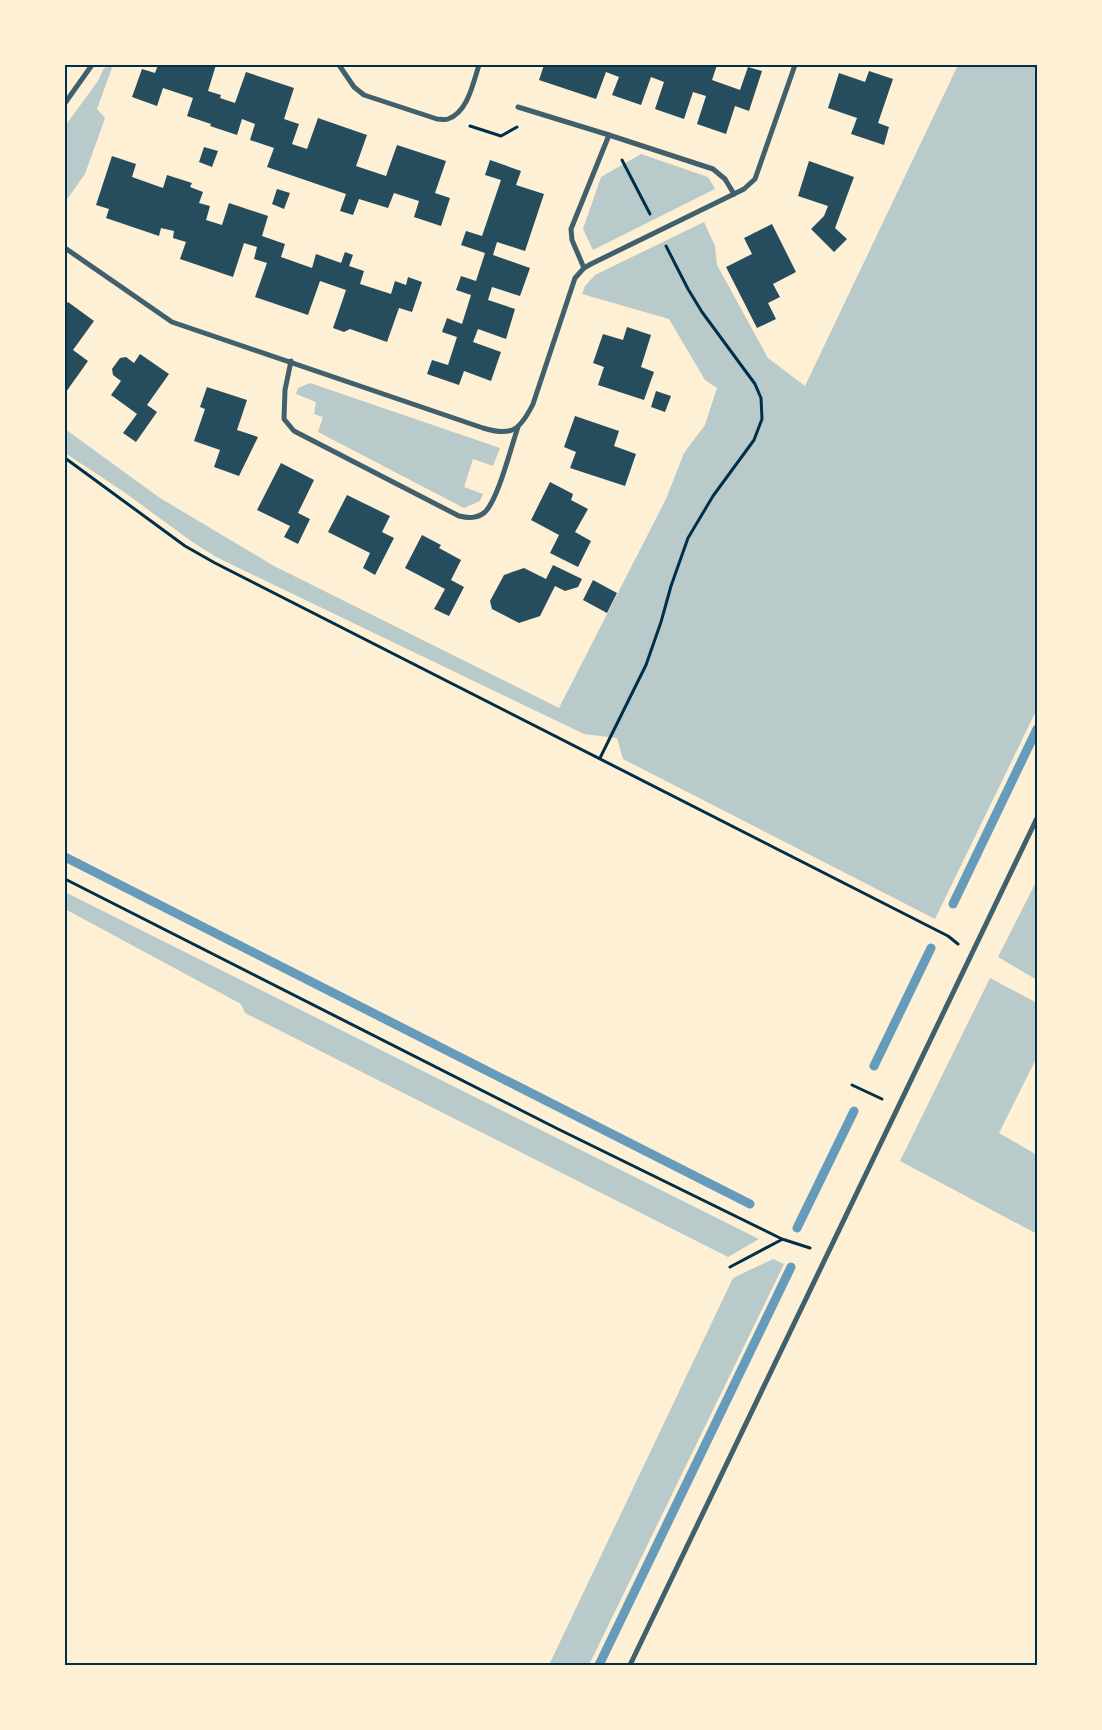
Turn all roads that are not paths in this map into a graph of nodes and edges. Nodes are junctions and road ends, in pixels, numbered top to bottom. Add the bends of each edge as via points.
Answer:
1 (92, 65) edge
2 (338, 65) edge
3 (479, 65) edge
4 (795, 65) edge
5 (65, 103) edge
6 (518, 107) dead end
7 (609, 135) junction
8 (734, 194) junction
9 (65, 248) edge
10 (584, 268) junction
11 (291, 362) junction
12 (518, 427) junction
13 (1037, 818) edge
14 (630, 1665) edge

1 - 5 street
2 - 3 street via 364,95 436,119 448,119 460,110
4 - 8 street via 755,180
6 - 7 street
7 - 8 street via 713,169 725,179
7 - 10 street via 572,229 572,240
8 - 10 street
9 - 11 street via 172,322
10 - 12 street via 575,278 533,404
11 - 12 street via 495,432 506,433
11 - 12 street via 285,390 284,419 294,431 459,516 470,519 484,513 495,498
13 - 14 street

